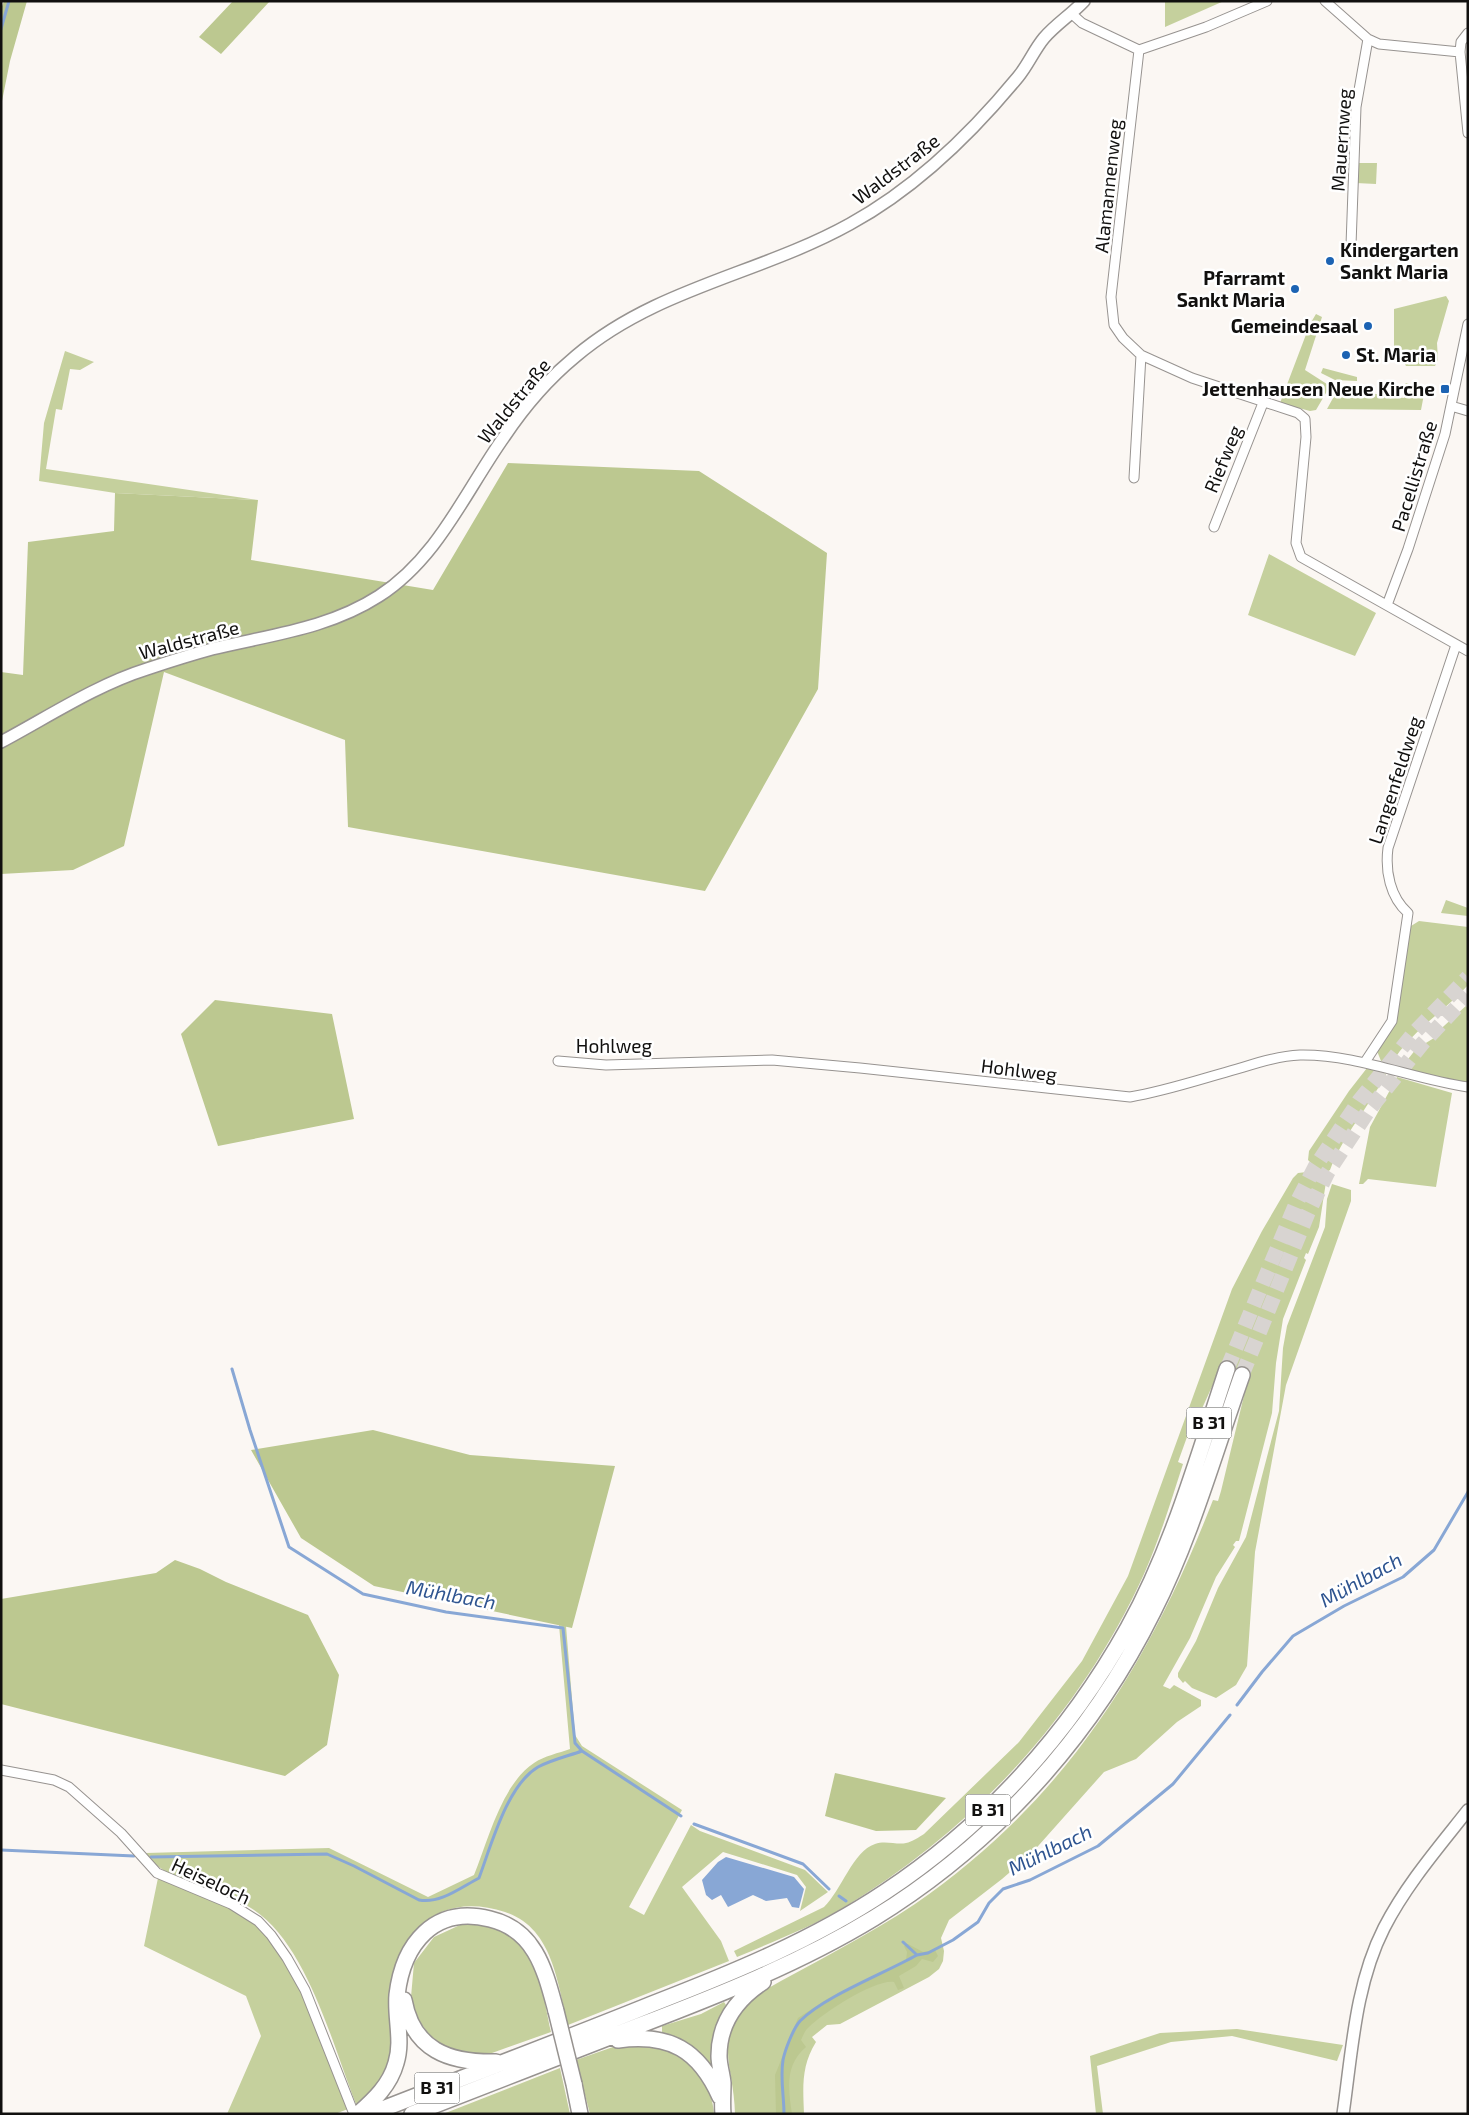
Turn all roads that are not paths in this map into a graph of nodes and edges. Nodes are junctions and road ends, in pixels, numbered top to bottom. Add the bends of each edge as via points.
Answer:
1 (1084, 1) edge
2 (1267, 1) edge
3 (1324, 1) edge
4 (1072, 14) junction
5 (1468, 33) edge
6 (1368, 39) junction
7 (1139, 50) junction
8 (1460, 52) junction
9 (1468, 133) edge
10 (1351, 245) dead end
11 (1468, 324) edge
12 (1141, 355) junction
13 (1263, 403) junction
14 (1451, 406) junction
15 (1468, 411) edge
16 (1134, 478) dead end
17 (1214, 527) dead end
18 (1387, 605) junction
19 (1456, 646) junction
20 (1468, 651) edge
21 (1, 742) edge
22 (558, 1061) dead end
23 (1365, 1062) junction
24 (1468, 1088) edge
25 (1227, 1369) tunnel mouth
26 (1242, 1375) tunnel mouth
27 (1, 1770) edge
28 (1468, 1810) edge
29 (801, 1957) junction
30 (402, 1968) junction
31 (594, 2043) junction
32 (505, 2062) junction
33 (723, 2109) edge
34 (356, 2114) edge
35 (370, 2114) edge
36 (412, 2114) edge
37 (580, 2114) edge
38 (1343, 2114) edge

1 - 4 street, Waldstraße
2 - 7 street
3 - 6 street
4 - 7 street via 1082,23
4 - 21 street, Waldstraße via 1046,36 1021,74 955,146 885,204 819,240 704,284 614,326 564,366 539,391 504,436 428,552 379,596 338,618 144,670 107,685
5 - 8 street via 1461,42
6 - 8 street via 1379,44
6 - 10 street, Mauernweg via 1356,107
7 - 12 street, Alamannenweg via 1112,297 1114,325
8 - 9 street
11 - 14 street, Pacellistraße
12 - 13 street via 1192,378
12 - 16 street
13 - 17 street, Riefweg
13 - 18 street via 1298,413 1305,419 1296,544 1301,557
14 - 15 street
14 - 18 street, Pacellistraße via 1429,484
18 - 19 street
19 - 20 street
19 - 23 street, Langenfeldweg via 1388,848 1386,866 1394,894 1408,913 1392,1022
22 - 23 street, Hohlweg via 606,1065 772,1060 1130,1097 1287,1057 1301,1055
23 - 24 street, Hohlweg
25 - 32 highway, B 31 via 1176,1521 1129,1627 1065,1725 987,1811 948,1846 896,1884 816,1932 749,1964
26 - 29 highway, B 31 via 1166,1586 1127,1661 1089,1717 1038,1781 961,1855 875,1917
27 - 34 street, Heiseloch via 54,1780 69,1787 121,1833 157,1873 231,1904 258,1921 287,1958 305,1990
28 - 38 street via 1420,1871 1383,1930 1368,1968 1357,2014
29 - 31 highway, B 31 via 716,1996
29 - 33 highway via 742,1997 729,2016 721,2035 719,2055
30 - 32 highway via 407,2017 416,2033 430,2046 465,2061
30 - 34 highway via 397,1997 397,2062 382,2091
30 - 37 highway, bridge via 408,1953 432,1925 447,1919 484,1917 518,1931 540,1957
31 - 33 highway via 636,2037 679,2046 706,2071
31 - 36 highway, B 31
32 - 35 highway, B 31

